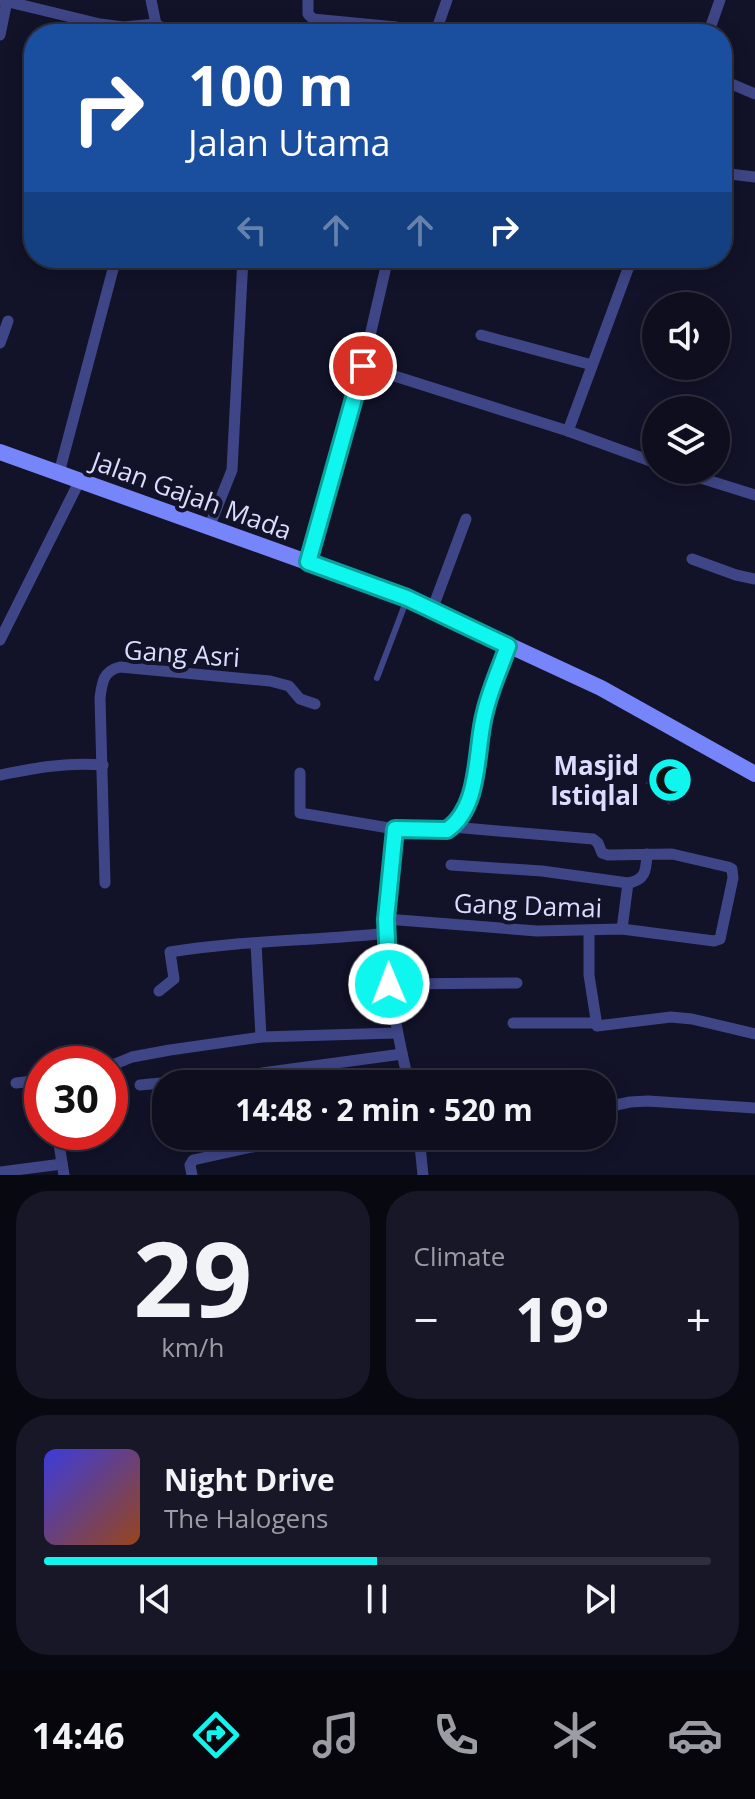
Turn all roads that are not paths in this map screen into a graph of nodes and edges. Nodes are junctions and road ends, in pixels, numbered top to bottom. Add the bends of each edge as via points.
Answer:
1 (4, 0) edge
2 (151, 0) edge
3 (308, 0) edge
4 (447, 0) edge
5 (720, 0) edge
6 (319, 20) junction
7 (100, 24) edge
8 (156, 24) edge
9 (319, 24) edge
10 (370, 24) edge
11 (439, 24) edge
12 (712, 24) edge
13 (0, 35) edge
14 (732, 84) edge
15 (755, 94) edge
16 (732, 174) edge
17 (755, 177) edge
18 (113, 268) edge
19 (242, 268) edge
20 (386, 268) edge
21 (625, 268) edge
22 (8, 321) dead end
23 (481, 335) dead end
24 (0, 343) edge
25 (592, 365) junction
26 (363, 366) junction
27 (568, 431) junction
28 (0, 452) edge
29 (642, 458) edge
30 (59, 473) junction
31 (80, 480) junction
32 (720, 484) edge
33 (755, 495) edge
34 (466, 519) dead end
35 (210, 525) junction
36 (692, 559) dead end
37 (308, 562) junction
38 (755, 579) edge
39 (407, 598) junction
40 (432, 610) junction
41 (0, 640) edge
42 (508, 646) junction
43 (377, 678) dead end
44 (315, 704) dead end
45 (103, 765) junction
46 (300, 773) dead end
47 (755, 774) edge
48 (0, 775) edge
49 (452, 827) junction
50 (395, 829) junction
51 (647, 854) junction
52 (451, 865) dead end
53 (105, 883) dead end
54 (628, 883) junction
55 (386, 919) junction
56 (622, 929) junction
57 (589, 930) junction
58 (388, 933) junction
59 (256, 943) junction
60 (517, 983) dead end
61 (389, 984) junction
62 (159, 991) dead end
63 (513, 1023) dead end
64 (596, 1023) junction
65 (396, 1033) junction
66 (755, 1034) edge
67 (261, 1037) junction
68 (402, 1054) junction
69 (128, 1059) edge
70 (406, 1070) edge
71 (24, 1082) edge
72 (16, 1083) dead end
73 (140, 1085) dead end
74 (616, 1105) edge
75 (755, 1108) edge
76 (60, 1150) edge
77 (238, 1150) edge
78 (420, 1150) edge
79 (63, 1170) edge
80 (0, 1172) edge
81 (192, 1175) edge
82 (423, 1175) edge

1 - 7 street
1 - 13 street
2 - 8 street
3 - 6 street via 310,18
4 - 11 street
5 - 12 street
6 - 9 street
6 - 10 street
14 - 15 street
16 - 17 street
18 - 30 street
19 - 35 street via 232,470
20 - 26 street
21 - 25 street
22 - 24 street
23 - 25 street
25 - 27 street
26 - 27 street
26 - 37 street
27 - 29 street
28 - 30 street, Jalan Gajah Mada
30 - 31 street, Jalan Gajah Mada
31 - 35 street, Jalan Gajah Mada
31 - 41 street
32 - 33 street
34 - 40 street
35 - 37 street, Jalan Gajah Mada
36 - 38 street
37 - 39 street, Jalan Gajah Mada
39 - 40 street, Jalan Gajah Mada
39 - 43 lane
40 - 42 street, Jalan Gajah Mada
42 - 47 street, Jalan Gajah Mada via 601,688
42 - 49 street via 485,710 472,792
44 - 45 street, Gang Asri via 300,699 289,686 270,681 113,669 102,681 100,698
45 - 48 street via 75,763
45 - 53 street, Gang Asri
46 - 50 street via 300,813
49 - 50 street
49 - 51 street via 593,839 604,855
50 - 55 street
51 - 54 street via 644,875
51 - 56 street via 672,854 732,869 720,939
52 - 54 street
54 - 56 street, Gang Damai
55 - 57 street, Gang Damai
55 - 58 street
56 - 57 street, Gang Damai
57 - 64 street
58 - 59 street
58 - 61 street
59 - 62 street via 170,952 174,979
59 - 67 street
60 - 61 street
61 - 65 street
63 - 64 street
64 - 66 street via 601,1027 671,1017
65 - 67 street
65 - 68 street
67 - 69 street
68 - 70 street
68 - 73 street via 223,1082
71 - 72 street
74 - 75 street via 648,1101
76 - 79 street
77 - 81 street via 193,1160
78 - 82 street
79 - 80 street

